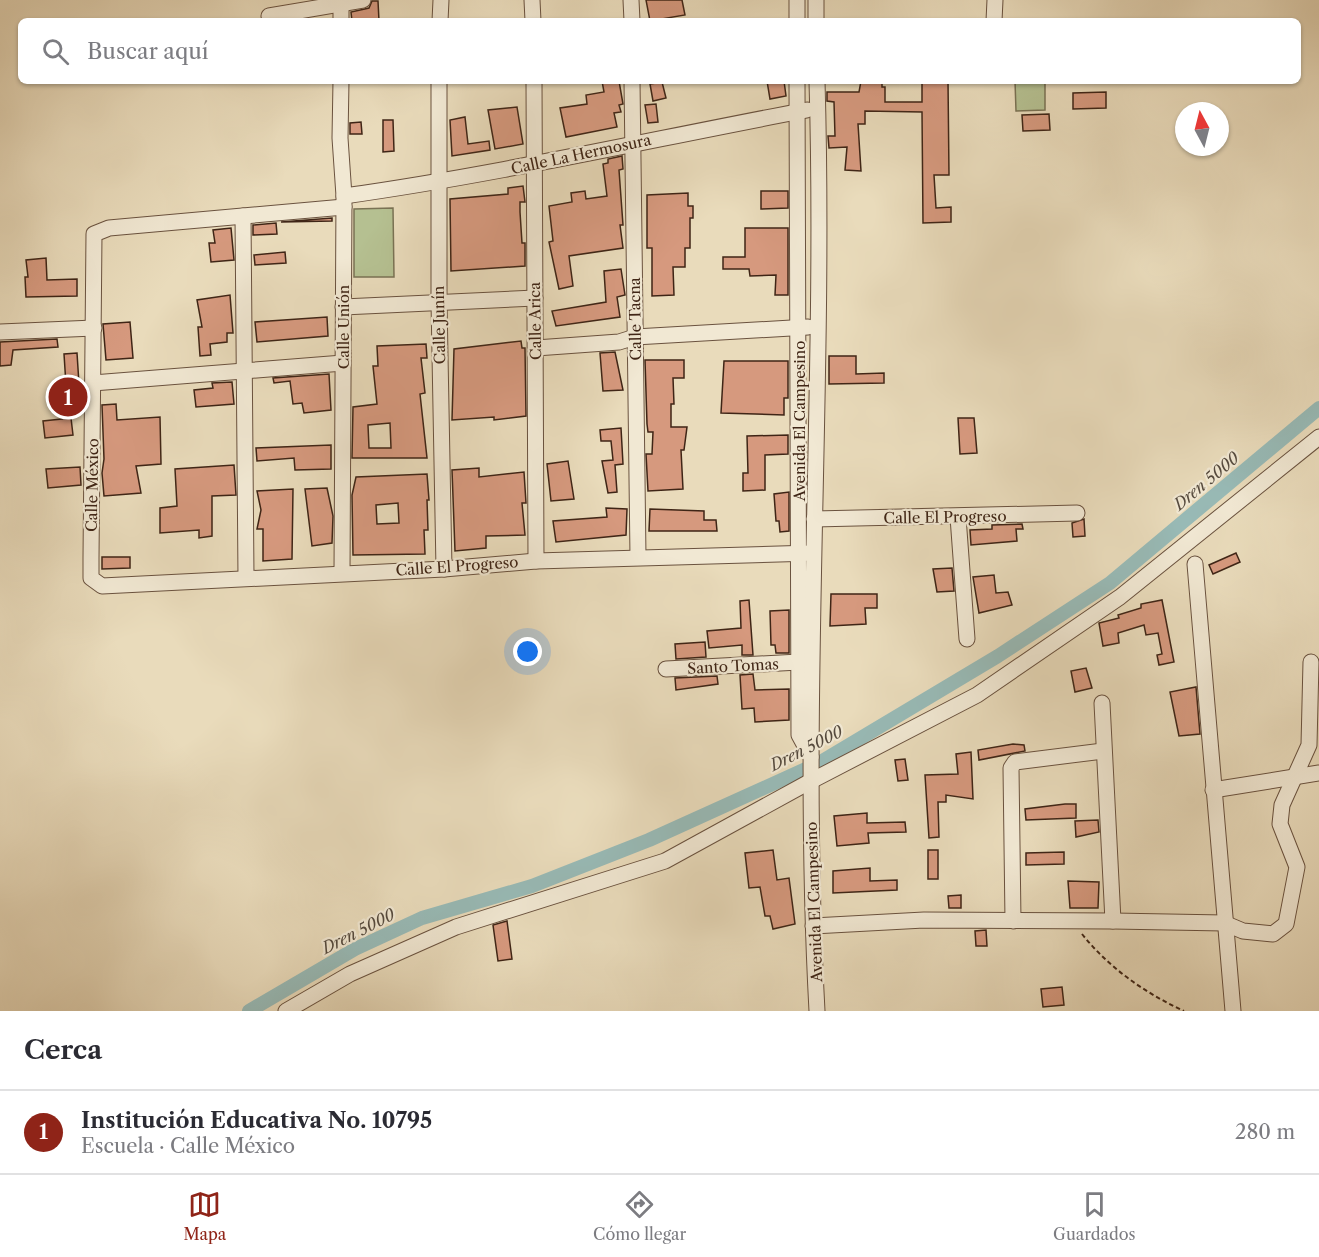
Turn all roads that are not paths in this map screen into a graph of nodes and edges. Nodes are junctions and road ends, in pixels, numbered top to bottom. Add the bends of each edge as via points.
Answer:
1 (363, 0) edge
2 (441, 0) edge
3 (532, 0) edge
4 (631, 0) edge
5 (797, 0) edge
6 (816, 0) edge
7 (995, 0) edge
8 (341, 4) junction
9 (269, 16) dead end
10 (341, 18) edge
11 (440, 18) edge
12 (532, 18) edge
13 (632, 18) edge
14 (797, 18) edge
15 (816, 18) edge
16 (994, 18) edge
17 (341, 84) edge
18 (439, 84) edge
19 (534, 84) edge
20 (632, 84) edge
21 (797, 84) edge
22 (818, 84) edge
23 (818, 108) junction
24 (797, 112) junction
25 (632, 142) junction
26 (535, 164) junction
27 (438, 183) junction
28 (344, 201) junction
29 (243, 216) junction
30 (94, 234) joint
31 (535, 298) junction
32 (439, 302) junction
33 (344, 307) junction
34 (818, 326) junction
35 (798, 327) junction
36 (94, 328) junction
37 (0, 332) edge
38 (635, 337) junction
39 (536, 348) junction
40 (343, 363) junction
41 (243, 372) junction
42 (93, 383) junction
43 (1319, 437) edge
44 (1077, 513) dead end
45 (958, 517) junction
46 (814, 519) junction
47 (806, 553) junction
48 (638, 557) junction
49 (536, 561) junction
50 (1195, 564) dead end
51 (444, 569) junction
52 (342, 572) junction
53 (246, 578) junction
54 (102, 586) joint
55 (967, 639) dead end
56 (799, 662) junction
57 (1311, 662) dead end
58 (666, 669) dead end
59 (1102, 704) dead end
60 (1103, 751) junction
61 (811, 757) junction
62 (1319, 773) edge
63 (1295, 776) junction
64 (811, 779) junction
65 (1213, 790) junction
66 (1013, 921) junction
67 (1113, 921) junction
68 (1224, 923) junction
69 (813, 926) junction
70 (286, 1011) edge
71 (817, 1011) edge
72 (1233, 1011) edge

1 - 8 street
2 - 11 street
3 - 12 street
4 - 13 street
5 - 14 street
6 - 15 street
7 - 16 street
8 - 9 street
8 - 10 street
17 - 28 street, Calle Unión
18 - 27 street, Calle Junín
19 - 26 street, Calle Arica
20 - 25 street, Calle Tacna
21 - 24 street, Avenida El Campesino
22 - 23 street, Avenida El Campesino
23 - 24 street, Calle La Hermosura
23 - 34 street, Avenida El Campesino
24 - 25 street, Calle La Hermosura
24 - 35 street, Avenida El Campesino
25 - 26 street, Calle La Hermosura
25 - 38 street, Calle Tacna
26 - 27 street, Calle La Hermosura
26 - 31 street, Calle Arica
27 - 28 street, Calle La Hermosura
27 - 32 street, Calle Junín
28 - 29 street, Calle La Hermosura
28 - 33 street, Calle Unión
29 - 30 street, Calle La Hermosura via 109,228
29 - 41 street
30 - 36 street, Calle México
31 - 32 street
31 - 39 street, Calle Arica
32 - 33 street
32 - 51 street, Calle Junín
33 - 40 street, Calle Unión
34 - 35 street
34 - 46 street, Avenida El Campesino
35 - 38 street
35 - 47 street, Avenida El Campesino
36 - 37 street
36 - 42 street, Calle México
38 - 39 street via 620,342
38 - 48 street, Calle Tacna
39 - 49 street, Calle Arica
40 - 41 street
40 - 52 street, Calle Unión
41 - 42 street
41 - 53 street
42 - 54 street, Calle México via 91,578
43 - 64 street via 1120,597 986,688
44 - 45 street, Calle El Progreso
45 - 46 street, Calle El Progreso
45 - 55 street
46 - 47 street, Avenida El Campesino
47 - 48 street, Calle El Progreso
47 - 56 street, Avenida El Campesino
47 - 61 street, Avenida El Campesino
48 - 49 street, Calle El Progreso
49 - 51 street, Calle El Progreso
50 - 65 street
51 - 52 street, Calle El Progreso
52 - 53 street, Calle El Progreso
53 - 54 street, Calle El Progreso
56 - 58 street, Santo Tomas
56 - 61 street, Avenida El Campesino via 799,735
57 - 63 street via 1309,745
59 - 60 street
60 - 66 street via 1015,762 1011,768
60 - 67 street
61 - 64 street, Avenida El Campesino
62 - 63 street
63 - 65 street
63 - 68 street via 1282,805 1280,824 1297,867 1286,924 1273,934 1243,931
64 - 69 street, Avenida El Campesino
64 - 70 street via 664,861 456,927 350,974
65 - 68 street
66 - 67 street
66 - 69 street via 924,920
67 - 68 street
68 - 72 street
69 - 71 street, Avenida El Campesino

